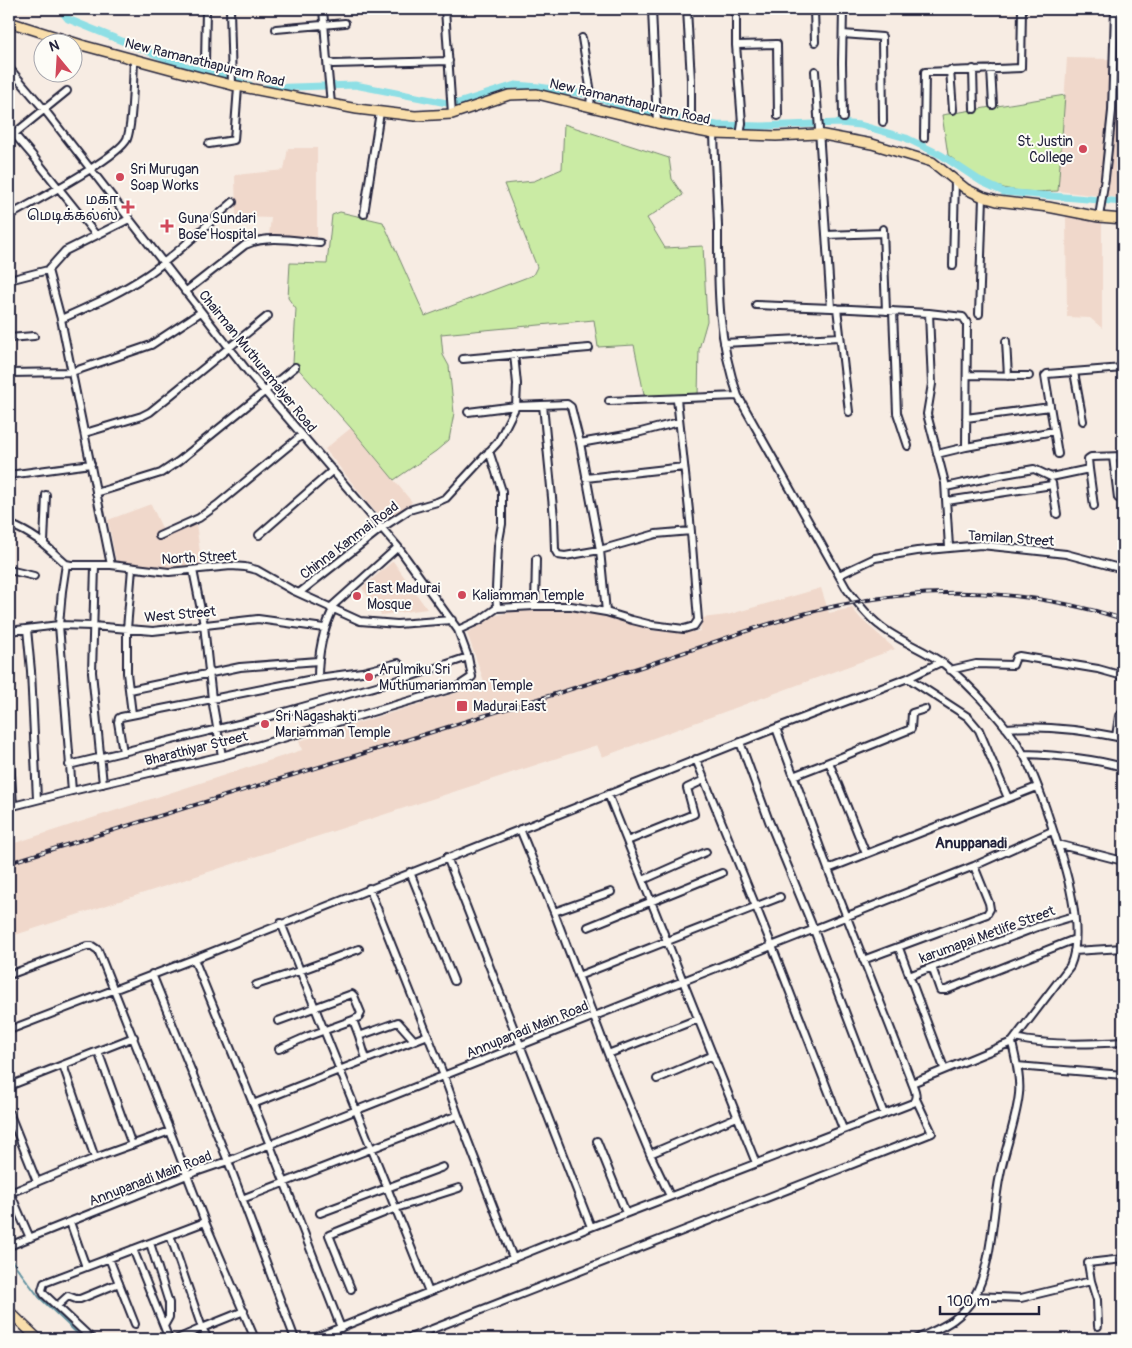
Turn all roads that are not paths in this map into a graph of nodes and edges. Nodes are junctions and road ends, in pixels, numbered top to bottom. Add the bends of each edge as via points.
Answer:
1 (206, 9) edge
2 (230, 9) edge
3 (323, 9) edge
4 (445, 9) edge
5 (652, 9) edge
6 (687, 9) edge
7 (736, 9) edge
8 (814, 9) edge
9 (843, 9) edge
10 (1022, 9) edge
11 (1115, 9) edge
12 (9, 22) edge
13 (345, 23) dead end
14 (324, 25) junction
15 (276, 29) dead end
16 (843, 34) junction
17 (582, 38) dead end
18 (815, 42) dead end
19 (736, 45) junction
20 (134, 59) junction
21 (449, 60) junction
22 (327, 61) junction
23 (205, 64) dead end
24 (9, 68) edge
25 (991, 69) junction
26 (950, 70) junction
27 (973, 70) junction
28 (815, 71) dead end
29 (233, 82) junction
30 (67, 91) dead end
31 (591, 100) junction
32 (331, 104) junction
33 (993, 105) dead end
34 (451, 107) junction
35 (974, 109) dead end
36 (44, 110) junction
37 (953, 110) dead end
38 (380, 112) junction
39 (778, 116) dead end
40 (657, 117) junction
41 (691, 118) dead end
42 (843, 118) dead end
43 (883, 122) dead end
44 (818, 127) junction
45 (741, 129) junction
46 (10, 132) edge
47 (714, 134) junction
48 (924, 138) dead end
49 (209, 144) dead end
50 (90, 170) junction
51 (955, 180) junction
52 (58, 188) junction
53 (982, 197) junction
54 (232, 202) dead end
55 (364, 214) dead end
56 (9, 216) edge
57 (1099, 217) junction
58 (129, 220) junction
59 (1123, 220) edge
60 (96, 235) junction
61 (826, 235) junction
62 (320, 243) dead end
63 (163, 263) junction
64 (953, 266) dead end
65 (48, 270) junction
66 (9, 280) edge
67 (185, 292) junction
68 (756, 305) dead end
69 (834, 308) junction
70 (889, 311) junction
71 (201, 312) junction
72 (929, 313) junction
73 (979, 314) dead end
74 (268, 316) dead end
75 (61, 319) junction
76 (34, 336) dead end
77 (840, 337) junction
78 (9, 338) edge
79 (1006, 341) dead end
80 (724, 344) junction
81 (230, 348) junction
82 (589, 348) dead end
83 (514, 354) junction
84 (463, 359) dead end
85 (295, 367) dead end
86 (1123, 368) edge
87 (72, 372) junction
88 (1074, 372) junction
89 (9, 373) edge
90 (967, 375) junction
91 (1008, 376) junction
92 (1029, 376) dead end
93 (265, 391) junction
94 (738, 396) junction
95 (677, 399) junction
96 (609, 402) dead end
97 (543, 405) junction
98 (516, 406) junction
99 (1050, 408) junction
100 (468, 412) dead end
101 (849, 412) dead end
102 (966, 418) junction
103 (679, 422) junction
104 (1083, 422) dead end
105 (1054, 431) junction
106 (85, 433) junction
107 (302, 435) junction
108 (580, 443) junction
109 (908, 446) dead end
110 (966, 446) junction
111 (490, 451) junction
112 (938, 454) junction
113 (1058, 454) dead end
114 (1123, 456) edge
115 (1113, 457) junction
116 (91, 464) junction
117 (684, 466) junction
118 (333, 470) junction
119 (1089, 470) junction
120 (9, 475) edge
121 (1051, 477) junction
122 (586, 478) junction
123 (1052, 485) junction
124 (946, 487) junction
125 (96, 493) junction
126 (46, 495) dead end
127 (1118, 498) dead end
128 (947, 501) junction
129 (1094, 506) dead end
130 (1057, 514) dead end
131 (9, 524) edge
132 (383, 528) junction
133 (691, 532) junction
134 (259, 534) dead end
135 (159, 536) dead end
136 (44, 543) junction
137 (398, 547) junction
138 (950, 547) junction
139 (600, 550) junction
140 (536, 560) dead end
141 (66, 564) junction
142 (111, 565) junction
143 (95, 566) junction
144 (132, 568) junction
145 (9, 570) edge
146 (193, 570) junction
147 (1123, 570) edge
148 (838, 575) junction
149 (34, 576) dead end
150 (299, 593) junction
151 (535, 606) junction
152 (498, 608) junction
153 (331, 609) junction
154 (606, 612) junction
155 (452, 620) junction
156 (59, 625) junction
157 (204, 625) junction
158 (92, 626) junction
159 (27, 628) junction
160 (324, 628) junction
161 (127, 629) junction
162 (458, 630) junction
163 (9, 631) edge
164 (468, 657) junction
165 (318, 661) junction
166 (941, 662) junction
167 (950, 670) junction
168 (210, 672) junction
169 (1123, 676) edge
170 (472, 677) joint
171 (318, 678) junction
172 (406, 678) junction
173 (908, 678) junction
174 (130, 690) junction
175 (212, 699) junction
176 (925, 709) dead end
177 (1123, 713) edge
178 (132, 714) junction
179 (776, 728) junction
180 (1006, 728) junction
181 (217, 730) junction
182 (1116, 736) junction
183 (1123, 738) edge
184 (740, 742) junction
185 (9, 744) edge
186 (123, 752) junction
187 (1023, 754) junction
188 (222, 756) junction
189 (99, 758) junction
190 (696, 759) junction
191 (829, 762) junction
192 (69, 765) junction
193 (1123, 767) edge
194 (793, 776) junction
195 (704, 780) junction
196 (103, 784) junction
197 (1037, 787) junction
198 (72, 791) junction
199 (608, 794) junction
200 (1008, 798) junction
201 (37, 799) junction
202 (11, 806) edge
203 (520, 829) junction
204 (1052, 831) junction
205 (627, 841) junction
206 (1057, 844) junction
207 (706, 852) dead end
208 (866, 854) junction
209 (447, 858) junction
210 (1123, 861) edge
211 (974, 866) junction
212 (828, 869) junction
213 (410, 872) junction
214 (722, 873) dead end
215 (643, 880) junction
216 (369, 888) junction
217 (611, 892) dead end
218 (780, 897) dead end
219 (651, 900) junction
220 (756, 906) junction
221 (554, 912) junction
222 (847, 916) junction
223 (1074, 916) junction
224 (280, 923) junction
225 (588, 926) dead end
226 (814, 930) junction
227 (1075, 939) junction
228 (667, 941) junction
229 (772, 946) junction
230 (359, 948) dead end
231 (899, 948) junction
232 (1123, 948) edge
233 (1074, 951) junction
234 (194, 958) junction
235 (863, 960) junction
236 (932, 967) junction
237 (300, 971) junction
238 (152, 974) junction
239 (9, 975) edge
240 (578, 976) junction
241 (910, 976) junction
242 (683, 980) junction
243 (454, 981) dead end
244 (256, 985) dead end
245 (114, 990) junction
246 (315, 1008) junction
247 (593, 1016) junction
248 (698, 1019) junction
249 (353, 1020) junction
250 (278, 1021) dead end
251 (9, 1030) edge
252 (324, 1030) junction
253 (428, 1035) junction
254 (359, 1036) junction
255 (134, 1037) junction
256 (414, 1040) junction
257 (1013, 1040) junction
258 (1123, 1042) edge
259 (520, 1046) junction
260 (279, 1049) dead end
261 (98, 1051) junction
262 (608, 1054) junction
263 (712, 1055) junction
264 (366, 1059) junction
265 (62, 1065) junction
266 (1017, 1066) junction
267 (340, 1068) junction
268 (944, 1068) junction
269 (1123, 1075) edge
270 (444, 1076) junction
271 (657, 1079) dead end
272 (912, 1083) junction
273 (9, 1086) edge
274 (916, 1100) junction
275 (253, 1104) junction
276 (357, 1110) junction
277 (9, 1112) edge
278 (884, 1114) junction
279 (458, 1115) junction
280 (738, 1117) junction
281 (843, 1129) junction
282 (170, 1131) junction
283 (596, 1141) dead end
284 (132, 1145) junction
285 (270, 1145) junction
286 (372, 1147) junction
287 (650, 1154) junction
288 (95, 1158) junction
289 (228, 1161) junction
290 (756, 1163) junction
291 (443, 1168) dead end
292 (187, 1175) junction
293 (37, 1182) junction
294 (284, 1182) junction
295 (388, 1188) junction
296 (459, 1188) dead end
297 (9, 1191) edge
298 (670, 1196) junction
299 (242, 1199) junction
300 (396, 1208) junction
301 (320, 1213) dead end
302 (626, 1213) junction
303 (70, 1222) junction
304 (205, 1222) junction
305 (591, 1226) junction
306 (170, 1235) junction
307 (30, 1238) junction
308 (150, 1243) junction
309 (9, 1246) edge
310 (134, 1249) junction
311 (109, 1258) junction
312 (514, 1258) junction
313 (1123, 1259) edge
314 (86, 1267) junction
315 (1091, 1281) junction
316 (119, 1283) junction
317 (351, 1290) dead end
318 (430, 1292) junction
319 (974, 1296) junction
320 (57, 1306) junction
321 (9, 1311) edge
322 (244, 1311) junction
323 (135, 1324) dead end
324 (164, 1326) junction
325 (1098, 1326) dead end
326 (202, 1328) junction
327 (341, 1328) junction
328 (38, 1339) edge
329 (92, 1339) edge
330 (169, 1339) edge
331 (177, 1339) edge
332 (208, 1339) edge
333 (254, 1339) edge
334 (295, 1339) edge
335 (312, 1339) edge
336 (408, 1339) edge
337 (917, 1339) edge

1 - 23 street
2 - 29 street
3 - 14 street
4 - 21 street
5 - 40 street
6 - 41 street
7 - 19 street
8 - 18 street
9 - 16 street
10 - 25 street via 1021,68
11 - 57 street via 1112,111
12 - 20 main road, New Ramanathapuram Road
13 - 14 street
14 - 15 street
14 - 22 street
16 - 42 street
16 - 43 street via 882,37
17 - 31 street
19 - 39 street via 777,44
19 - 45 street
20 - 29 main road, New Ramanathapuram Road
20 - 50 street via 128,137 124,145
21 - 22 street via 332,64
21 - 34 street
22 - 32 street
24 - 36 street, Chairman Muthuramaiyer Road
25 - 27 street
25 - 33 street
26 - 27 street
26 - 37 street
26 - 48 street via 925,72
27 - 35 street
28 - 44 street
29 - 32 main road, New Ramanathapuram Road
29 - 49 street via 234,140
30 - 36 street
31 - 34 main road, New Ramanathapuram Road via 537,94 509,95
31 - 40 main road, New Ramanathapuram Road
32 - 38 main road, New Ramanathapuram Road
34 - 38 main road, New Ramanathapuram Road via 416,116
36 - 46 street
36 - 50 street, Chairman Muthuramaiyer Road
38 - 55 street
40 - 47 main road, New Ramanathapuram Road
44 - 45 main road, New Ramanathapuram Road
44 - 51 main road, New Ramanathapuram Road via 932,162
44 - 61 street
45 - 47 main road, New Ramanathapuram Road
46 - 52 street
47 - 80 street via 718,293
50 - 52 street
50 - 58 street, Chairman Muthuramaiyer Road
51 - 53 main road, New Ramanathapuram Road
51 - 64 street
52 - 56 street
52 - 60 street
53 - 57 main road, New Ramanathapuram Road
53 - 73 street
54 - 63 street
57 - 59 main road, New Ramanathapuram Road
58 - 60 street
58 - 63 street, Chairman Muthuramaiyer Road
60 - 65 street via 65,251
61 - 69 street
61 - 70 street via 883,231
62 - 67 street via 255,240
63 - 67 street, Chairman Muthuramaiyer Road
63 - 75 street via 125,289
65 - 66 street
65 - 75 street
67 - 71 street, Chairman Muthuramaiyer Road
68 - 69 street
69 - 70 street
69 - 77 street
70 - 72 street
70 - 109 street via 897,414
71 - 81 street, Chairman Muthuramaiyer Road
71 - 87 street via 151,345
72 - 90 street via 965,318 968,323
72 - 112 street via 932,384 927,414
74 - 81 street
75 - 87 street
76 - 78 street
77 - 80 street
77 - 101 street
79 - 91 street
80 - 94 street
81 - 93 street, Chairman Muthuramaiyer Road
81 - 106 street via 150,412
82 - 83 street
83 - 84 street
83 - 98 street
85 - 93 street
86 - 88 street
87 - 89 street
87 - 106 street
88 - 99 street via 1044,376
88 - 104 street
90 - 91 street
90 - 102 street
91 - 92 street
93 - 107 street, Chairman Muthuramaiyer Road
93 - 125 street via 161,473
94 - 95 street
94 - 148 street
95 - 96 street
95 - 103 street
97 - 98 street
97 - 108 street via 567,404 571,407
97 - 139 street via 555,550 565,556
98 - 100 street
98 - 111 street, Chinna Kanmai Road
99 - 102 street
99 - 105 street
102 - 110 street
103 - 108 street
103 - 117 street
105 - 110 street
105 - 113 street
106 - 116 street
107 - 118 street, Chairman Muthuramaiyer Road
107 - 135 street via 199,518
108 - 122 street
110 - 112 street
111 - 132 street, Chinna Kanmai Road via 446,498 413,509
111 - 152 street via 502,491 496,589
112 - 124 street
114 - 115 street
115 - 119 street via 1091,457 1088,459
115 - 127 street
116 - 120 street
116 - 125 street
117 - 122 street
117 - 133 street
118 - 132 street, Chairman Muthuramaiyer Road
118 - 134 street
119 - 121 street
119 - 129 street
121 - 123 street
121 - 124 street via 1034,469
122 - 139 street
123 - 128 street
123 - 130 street
124 - 128 street
125 - 142 street
126 - 136 street
128 - 138 street
131 - 136 street
132 - 137 street, Chairman Muthuramaiyer Road
132 - 150 street, Chinna Kanmai Road
133 - 139 street via 656,534
133 - 154 street via 698,620 694,626 684,629 652,625
136 - 141 street
137 - 153 street
137 - 155 street, Chairman Muthuramaiyer Road
138 - 147 street, Tamilan Street via 981,545 1066,554
138 - 148 street, Tamilan Street via 875,558
139 - 154 street
140 - 151 street
141 - 143 street, North Street
141 - 156 street
142 - 143 street, North Street
142 - 144 street, North Street
143 - 158 street
144 - 146 street, North Street via 163,572
144 - 161 street
145 - 149 street
146 - 150 street, North Street via 245,567 257,570
146 - 157 street
148 - 166 street via 879,626
150 - 153 street, North Street
151 - 152 street
151 - 154 street via 571,606
152 - 162 street
153 - 155 street, North Street via 352,619 378,624
153 - 160 street
155 - 162 street, Chairman Muthuramaiyer Road
156 - 158 street, West Street
156 - 159 street, West Street
156 - 192 street
157 - 160 street, West Street via 258,619
157 - 161 street, West Street via 153,631
157 - 168 street
158 - 161 street, West Street
158 - 189 street
159 - 163 street, West Street
159 - 201 street
160 - 165 street
161 - 174 street
162 - 164 street, Chairman Muthuramaiyer Road
164 - 170 street, Chairman Muthuramaiyer Road
164 - 172 street
165 - 168 street
165 - 171 street
166 - 167 street
166 - 173 street
167 - 169 street via 976,664 1013,665 1019,656
167 - 180 street
168 - 174 street
168 - 175 street
170 - 188 street, Bharathiyar Street via 457,687
171 - 172 street via 398,663
171 - 175 street
172 - 181 street
173 - 179 street
173 - 200 street via 975,723
174 - 178 street
175 - 178 street
175 - 181 street
176 - 191 street via 912,713 912,727 908,731
177 - 182 street via 1119,716
178 - 186 street via 118,720
179 - 184 street
179 - 194 street
180 - 182 street via 1044,728
180 - 187 street
181 - 186 street
181 - 188 street
182 - 183 street
184 - 190 street
184 - 226 street
185 - 202 street
186 - 189 street
187 - 193 street via 1056,755
187 - 197 street
188 - 196 street, Bharathiyar Street
189 - 192 street
189 - 196 street
190 - 195 street
190 - 199 street
191 - 194 street
191 - 208 street
192 - 198 street
194 - 212 street
195 - 205 street via 687,788 694,814
195 - 220 street
196 - 198 street, Bharathiyar Street
197 - 200 street
197 - 204 street
198 - 201 street, Bharathiyar Street
199 - 203 street
199 - 205 street
200 - 208 street
201 - 202 street, Bharathiyar Street
203 - 209 street
203 - 221 street
204 - 206 street
204 - 211 street, Annupanadi Main Road
205 - 215 street
206 - 210 street
206 - 223 street via 1069,880
207 - 215 street
208 - 212 street
209 - 213 street
209 - 259 street
211 - 222 street, Annupanadi Main Road
211 - 231 street via 990,909 987,914
212 - 222 street
213 - 216 street
213 - 243 street
214 - 219 street
215 - 219 street
216 - 224 street
216 - 253 street
217 - 221 street
218 - 220 street
219 - 225 street
219 - 228 street
220 - 228 street
220 - 229 street
221 - 240 street
222 - 226 street, Annupanadi Main Road
222 - 235 street
223 - 227 street
223 - 236 street, karumapai Metlife Street
224 - 234 street
224 - 237 street
226 - 229 street, Annupanadi Main Road
226 - 278 street
227 - 233 street
227 - 236 street via 946,990 940,990
228 - 240 street
228 - 242 street
229 - 242 street, Annupanadi Main Road
229 - 281 street
230 - 237 street
231 - 235 street
231 - 241 street, karumapai Metlife Street
232 - 233 street
233 - 257 street via 1070,966
234 - 238 street
234 - 275 street
235 - 272 street
236 - 241 street, karumapai Metlife Street
237 - 244 street
237 - 246 street
238 - 245 street
238 - 289 street
239 - 245 street via 92,946 98,950
240 - 247 street
241 - 268 street, karumapai Metlife Street
242 - 247 street, Annupanadi Main Road
242 - 248 street
245 - 251 street
245 - 255 street
246 - 249 street via 352,994 360,1013
246 - 250 street
246 - 252 street
247 - 259 street, Annupanadi Main Road
247 - 262 street
248 - 262 street
248 - 263 street
249 - 252 street
249 - 254 street
252 - 260 street
252 - 267 street
253 - 256 street
253 - 270 street
254 - 256 street via 398,1022
254 - 264 street
255 - 261 street
255 - 282 street
256 - 264 street
257 - 258 street via 1087,1044
257 - 266 street
257 - 268 street
259 - 270 street, Annupanadi Main Road
259 - 305 street
261 - 265 street
261 - 284 street
262 - 287 street
263 - 271 street
263 - 280 street
264 - 267 street
265 - 273 street
265 - 288 street
266 - 269 street
266 - 319 street via 1019,1095 1000,1174 987,1263
267 - 275 street
267 - 276 street
268 - 272 street
270 - 276 street, Annupanadi Main Road
270 - 279 street
272 - 274 street
274 - 278 street
274 - 336 street via 932,1133
275 - 285 street
276 - 285 street, Annupanadi Main Road
276 - 286 street
277 - 293 street
278 - 281 street
279 - 286 street
279 - 312 street
280 - 287 street
280 - 290 street
281 - 290 street
282 - 284 street
282 - 292 street
283 - 302 street
284 - 288 street
285 - 289 street, Annupanadi Main Road
285 - 294 street
286 - 294 street
286 - 295 street
287 - 298 street
288 - 293 street
289 - 292 street, Annupanadi Main Road
289 - 299 street
290 - 298 street
291 - 295 street
292 - 303 street, Annupanadi Main Road
292 - 304 street
293 - 297 street
294 - 299 street
294 - 327 street
295 - 300 street
295 - 301 street
296 - 300 street
297 - 307 street
298 - 302 street
299 - 334 street
300 - 317 street via 329,1235
300 - 318 street
302 - 305 street
303 - 307 street, Annupanadi Main Road
303 - 314 street
304 - 306 street
304 - 322 street
305 - 312 street
306 - 308 street
306 - 326 street
307 - 309 street, Annupanadi Main Road
308 - 310 street
308 - 324 street via 169,1304 169,1316
310 - 311 street
310 - 324 street
311 - 314 street
311 - 316 street
312 - 318 street
313 - 315 street via 1088,1263
314 - 320 street via 44,1283 42,1290
315 - 319 street via 1021,1298
315 - 325 street via 1097,1300
316 - 320 street via 80,1299 68,1296
316 - 323 street
318 - 327 street
319 - 337 street via 954,1321
320 - 329 street
321 - 328 main road
322 - 326 street
322 - 333 street
324 - 330 street
326 - 331 street
326 - 332 street
327 - 335 street

